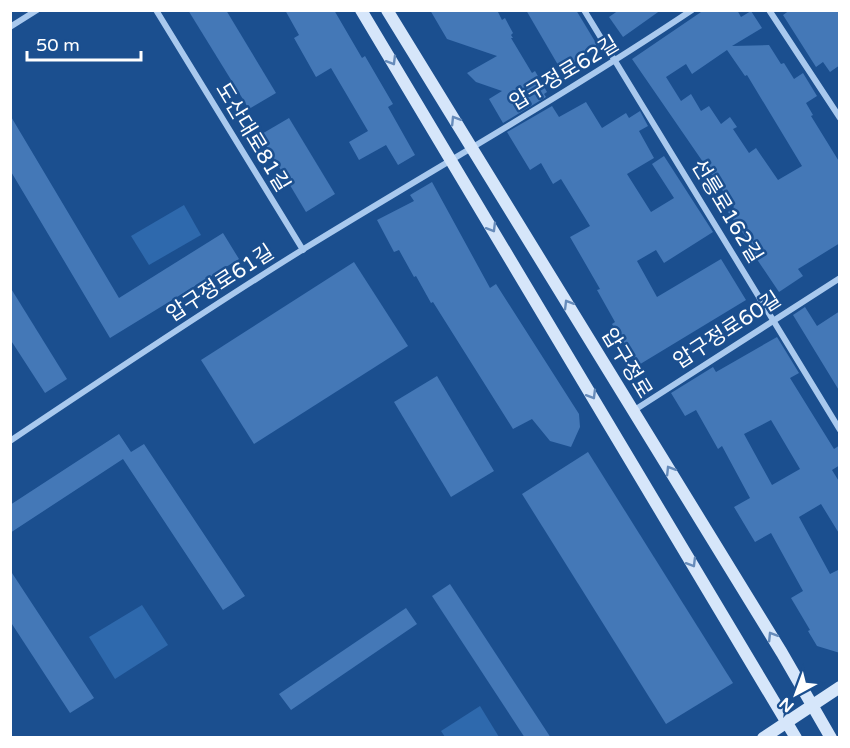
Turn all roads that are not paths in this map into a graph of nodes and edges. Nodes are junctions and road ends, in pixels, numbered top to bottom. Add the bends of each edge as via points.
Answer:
1 (37, 10) edge
2 (156, 10) edge
3 (361, 10) edge
4 (387, 10) edge
5 (584, 10) edge
6 (692, 10) edge
7 (770, 10) edge
8 (10, 27) edge
9 (616, 61) junction
10 (840, 118) edge
11 (472, 148) junction
12 (452, 160) junction
13 (303, 250) junction
14 (840, 278) edge
15 (774, 320) junction
16 (633, 411) junction
17 (840, 430) edge
18 (10, 441) edge
19 (840, 687) edge
20 (811, 705) junction
21 (786, 722) junction
22 (763, 738) edge
23 (796, 738) edge
24 (831, 738) edge

1 - 8 street
2 - 13 street, 도산대로81길
3 -> 12 main road
11 -> 4 main road, 압구정로
5 - 9 street, 선릉로162길
6 - 9 street, 압구정로62길
7 - 10 street
9 - 11 street, 압구정로62길
9 - 15 street, 선릉로162길
11 - 12 street, 압구정로62길
16 -> 11 main road, 압구정로
12 - 13 street, 압구정로61길
12 -> 21 main road
13 - 18 street, 압구정로61길
14 - 15 street, 압구정로60길
15 - 16 street, 압구정로60길
15 - 17 street, 선릉로162길
20 -> 16 main road, 압구정로
19 - 20 main road
20 - 21 main road
20 - 24 main road, 압구정로
21 - 22 main road
21 - 23 main road

